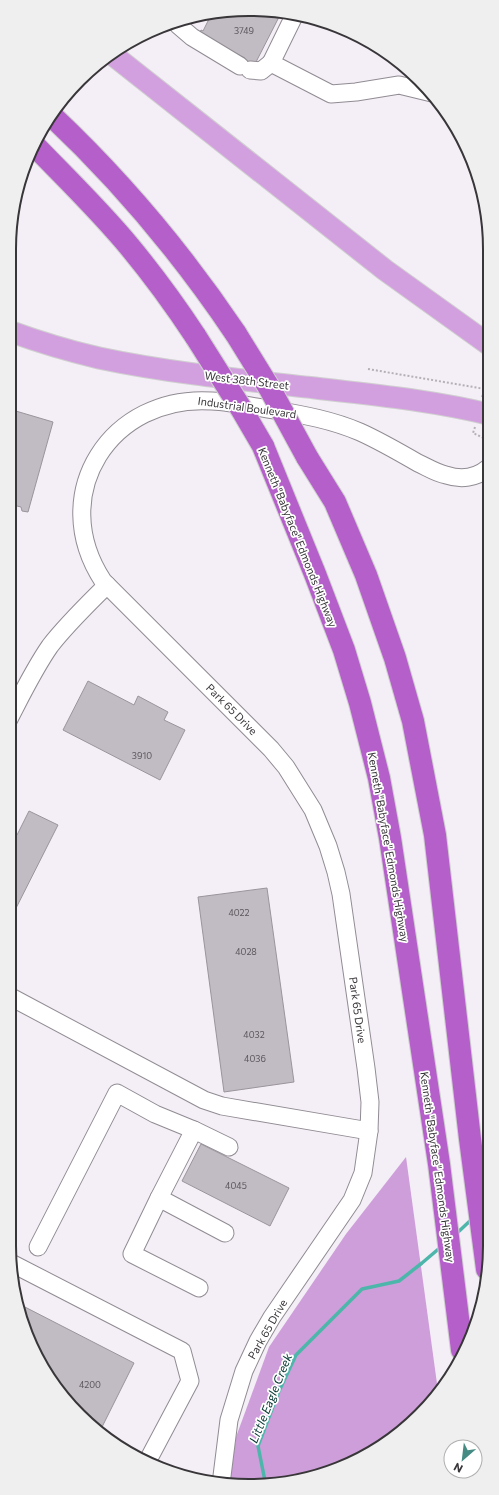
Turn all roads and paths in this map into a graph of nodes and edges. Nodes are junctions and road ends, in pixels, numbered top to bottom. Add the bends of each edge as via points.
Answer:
1 (292, 20) edge
2 (180, 26) edge
3 (116, 58) edge
4 (271, 63) junction
5 (420, 90) edge
6 (55, 119) edge
7 (38, 150) edge
8 (16, 334) edge
9 (483, 340) edge
10 (368, 369) dead end
11 (483, 389) edge
12 (483, 406) edge
13 (474, 430) dead end
14 (483, 438) edge
15 (483, 471) edge
16 (107, 585) junction
17 (16, 706) edge
18 (16, 1000) edge
19 (194, 1130) junction
20 (369, 1131) junction
21 (229, 1146) dead end
22 (159, 1198) junction
23 (225, 1233) dead end
24 (483, 1238) edge
25 (38, 1247) dead end
26 (17, 1266) edge
27 (199, 1288) dead end
28 (461, 1344) edge
29 (150, 1457) edge
30 (222, 1477) edge

1 - 4 street
2 - 4 street via 192,37 245,68 261,71
3 - 9 main road via 385,270
4 - 5 street via 331,94 399,85
6 - 24 highway, bridge via 154,224 203,286 236,334 335,502 366,575 393,651 413,721 435,835
7 - 28 highway, Kenneth "Babyface" Edmonds Highway, bridge via 129,246 196,336 235,398 263,446 344,650 371,746 390,838 439,1164
8 - 12 main road, West 38th Street via 108,359 190,373 396,397 457,407
10 - 11 path
13 - 14 path via 473,433
15 - 16 street, Industrial Boulevard via 476,476 462,478 446,476 361,432 330,421 214,401 172,403 140,416 117,433 96,459 87,480 82,506 84,535 92,562
16 - 17 street via 51,645
16 - 20 street, Park 65 Drive via 271,749 286,767 313,810 333,861 341,894 366,1068 370,1102
18 - 20 street via 204,1100 222,1106
19 - 21 street
19 - 22 street
19 - 25 street via 155,1114 117,1093
20 - 30 street, Park 65 Drive via 363,1173 352,1200 275,1312 244,1371 229,1420
22 - 23 street
22 - 27 street via 132,1254
26 - 29 street via 182,1351 190,1381

